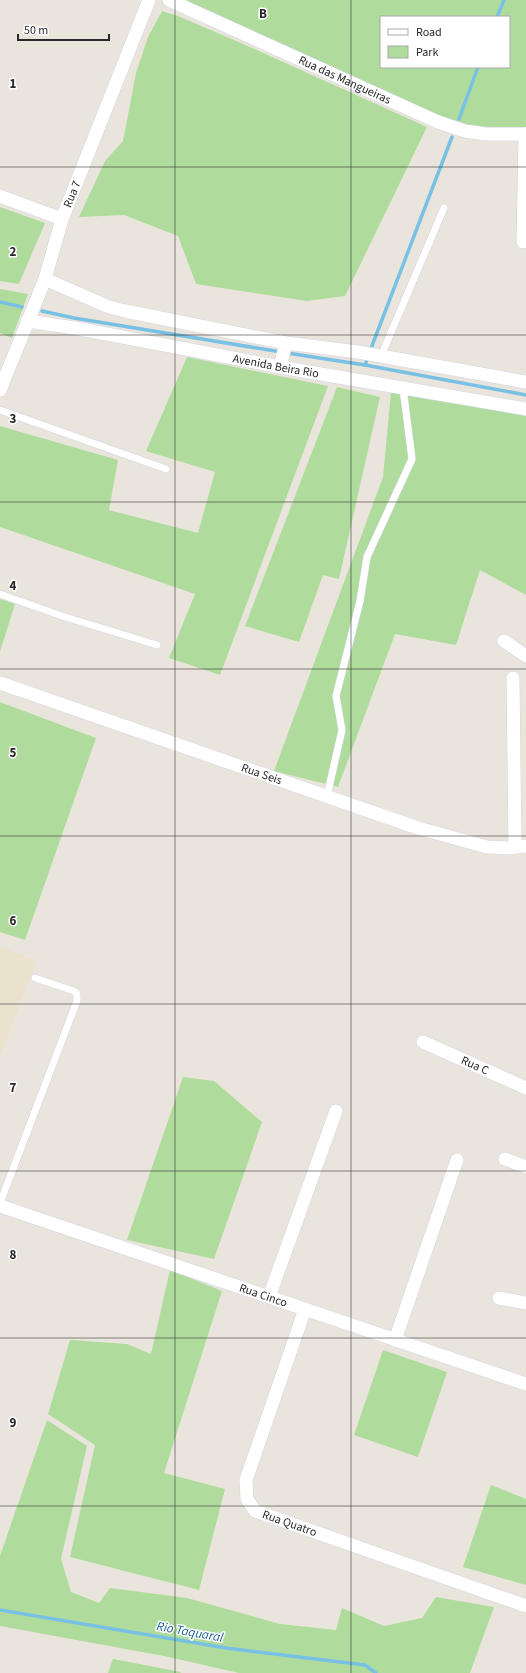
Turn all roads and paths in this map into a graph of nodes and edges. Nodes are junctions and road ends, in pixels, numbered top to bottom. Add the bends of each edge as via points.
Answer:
1 (149, 0) edge
2 (169, 0) edge
3 (526, 134) edge
4 (0, 196) edge
5 (444, 208) dead end
6 (62, 219) junction
7 (523, 242) dead end
8 (45, 279) junction
9 (27, 321) junction
10 (283, 354) junction
11 (373, 355) junction
12 (526, 382) edge
13 (403, 388) junction
14 (0, 390) edge
15 (526, 409) edge
16 (0, 410) edge
17 (166, 469) dead end
18 (0, 594) edge
19 (504, 641) dead end
20 (157, 645) dead end
21 (526, 656) edge
22 (513, 678) dead end
23 (0, 683) edge
24 (327, 796) junction
25 (520, 846) edge
26 (35, 978) dead end
27 (423, 1042) dead end
28 (526, 1088) edge
29 (336, 1112) dead end
30 (505, 1159) dead end
31 (457, 1160) dead end
32 (526, 1167) edge
33 (0, 1205) edge
34 (269, 1297) junction
35 (499, 1298) dead end
36 (526, 1303) edge
37 (304, 1310) junction
38 (396, 1340) junction
39 (526, 1384) edge
40 (526, 1606) edge

1 - 6 street, Rua 7
2 - 3 street, Rua das Mangueiras via 438,122 465,131 486,134
3 - 7 street
4 - 6 street
5 - 11 lane
6 - 8 street, Rua 7
8 - 9 street, Rua 7
8 - 10 street, Avenida Beira Rio via 109,307
9 - 10 street, Avenida Beira Rio
9 - 14 street, Rua 7
10 - 11 street, Avenida Beira Rio
10 - 13 street, Avenida Beira Rio
11 - 12 street, Avenida Beira Rio
13 - 15 street, Avenida Beira Rio
13 - 24 lane via 412,459 367,557 360,601 336,696 342,730
16 - 17 lane
18 - 20 lane
19 - 21 street
22 - 25 street
23 - 24 street, Rua Seis
24 - 25 street, Rua Seis via 418,828 487,847
26 - 33 lane via 74,991 77,994 77,1001
27 - 28 street, Rua C
29 - 34 street
30 - 32 street
31 - 38 street
33 - 34 street, Rua Cinco
34 - 37 street, Rua Cinco
35 - 36 street
37 - 38 street, Rua Cinco
37 - 40 street, Rua Quatro via 246,1480 247,1499 255,1511
38 - 39 street, Rua Cinco

